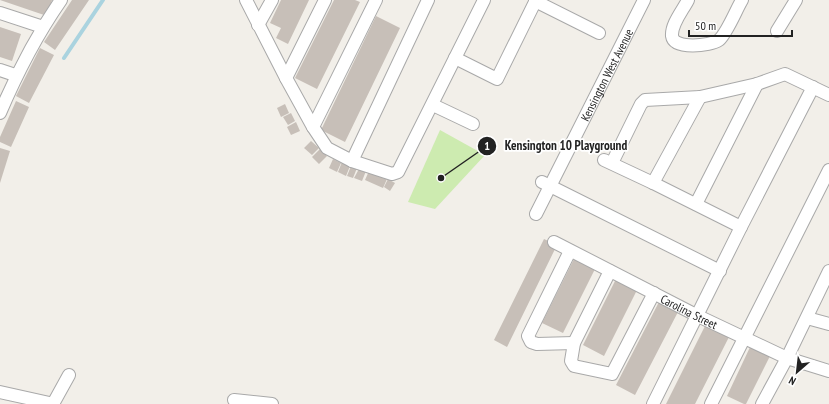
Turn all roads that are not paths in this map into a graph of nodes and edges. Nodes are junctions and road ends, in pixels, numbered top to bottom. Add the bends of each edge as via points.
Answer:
1 (61, 0) edge
2 (246, 0) edge
3 (272, 0) edge
4 (325, 0) edge
5 (376, 0) edge
6 (428, 0) edge
7 (484, 0) edge
8 (644, 0) edge
9 (688, 0) edge
10 (742, 0) edge
11 (796, 0) edge
12 (535, 1) edge
13 (0, 12) edge
14 (258, 25) junction
15 (42, 27) junction
16 (777, 31) dead end
17 (599, 33) dead end
18 (455, 58) junction
19 (0, 70) edge
20 (16, 75) junction
21 (286, 78) junction
22 (757, 84) junction
23 (813, 87) junction
24 (829, 95) edge
25 (700, 97) junction
26 (433, 105) junction
27 (0, 113) edge
28 (473, 124) dead end
29 (313, 127) junction
30 (352, 161) junction
31 (829, 170) edge
32 (653, 182) junction
33 (546, 185) junction
34 (696, 204) junction
35 (536, 214) dead end
36 (741, 227) junction
37 (554, 242) dead end
38 (570, 251) junction
39 (610, 271) junction
40 (720, 271) junction
41 (828, 274) edge
42 (654, 294) junction
43 (698, 316) junction
44 (807, 318) junction
45 (829, 324) edge
46 (743, 337) junction
47 (574, 343) junction
48 (787, 358) junction
49 (829, 371) edge
50 (69, 375) dead end
51 (0, 392) edge
52 (234, 400) dead end
53 (53, 404) edge
54 (265, 404) edge
55 (653, 404) edge
56 (711, 404) edge
57 (762, 404) edge

1 - 15 street
2 - 14 street
3 - 14 street
4 - 21 street
5 - 29 street
6 - 30 street
7 - 18 street
8 - 33 street, Kensington West Avenue
9 - 10 street via 672,28 672,37 674,42 679,44 706,46 720,38
11 - 16 street
12 - 17 street
12 - 18 street via 496,79
13 - 15 street
14 - 21 street
15 - 20 street
18 - 26 street
19 - 20 street
20 - 27 street
21 - 29 street
22 - 23 street via 784,74
22 - 25 street
22 - 34 street
23 - 24 street
23 - 36 street
25 - 32 street
25 - 32 street via 645,100 608,162
26 - 28 street
26 - 30 street via 398,172 392,174
29 - 30 street via 327,148
31 - 46 street
32 - 34 street
33 - 35 street, Kensington West Avenue
33 - 40 street
34 - 36 street
36 - 40 street
37 - 38 street, Carolina Street
38 - 39 street, Carolina Street
38 - 47 street via 528,336 531,342 537,344
39 - 42 street, Carolina Street
39 - 47 street
40 - 43 street
41 - 44 street
42 - 43 street, Carolina Street
42 - 47 street via 612,374 574,366 571,361
43 - 46 street, Carolina Street
43 - 55 street
44 - 45 street
44 - 48 street
46 - 48 street, Carolina Street
46 - 56 street
48 - 49 street, Carolina Street
48 - 57 street
50 - 53 street
51 - 53 street
52 - 54 street

